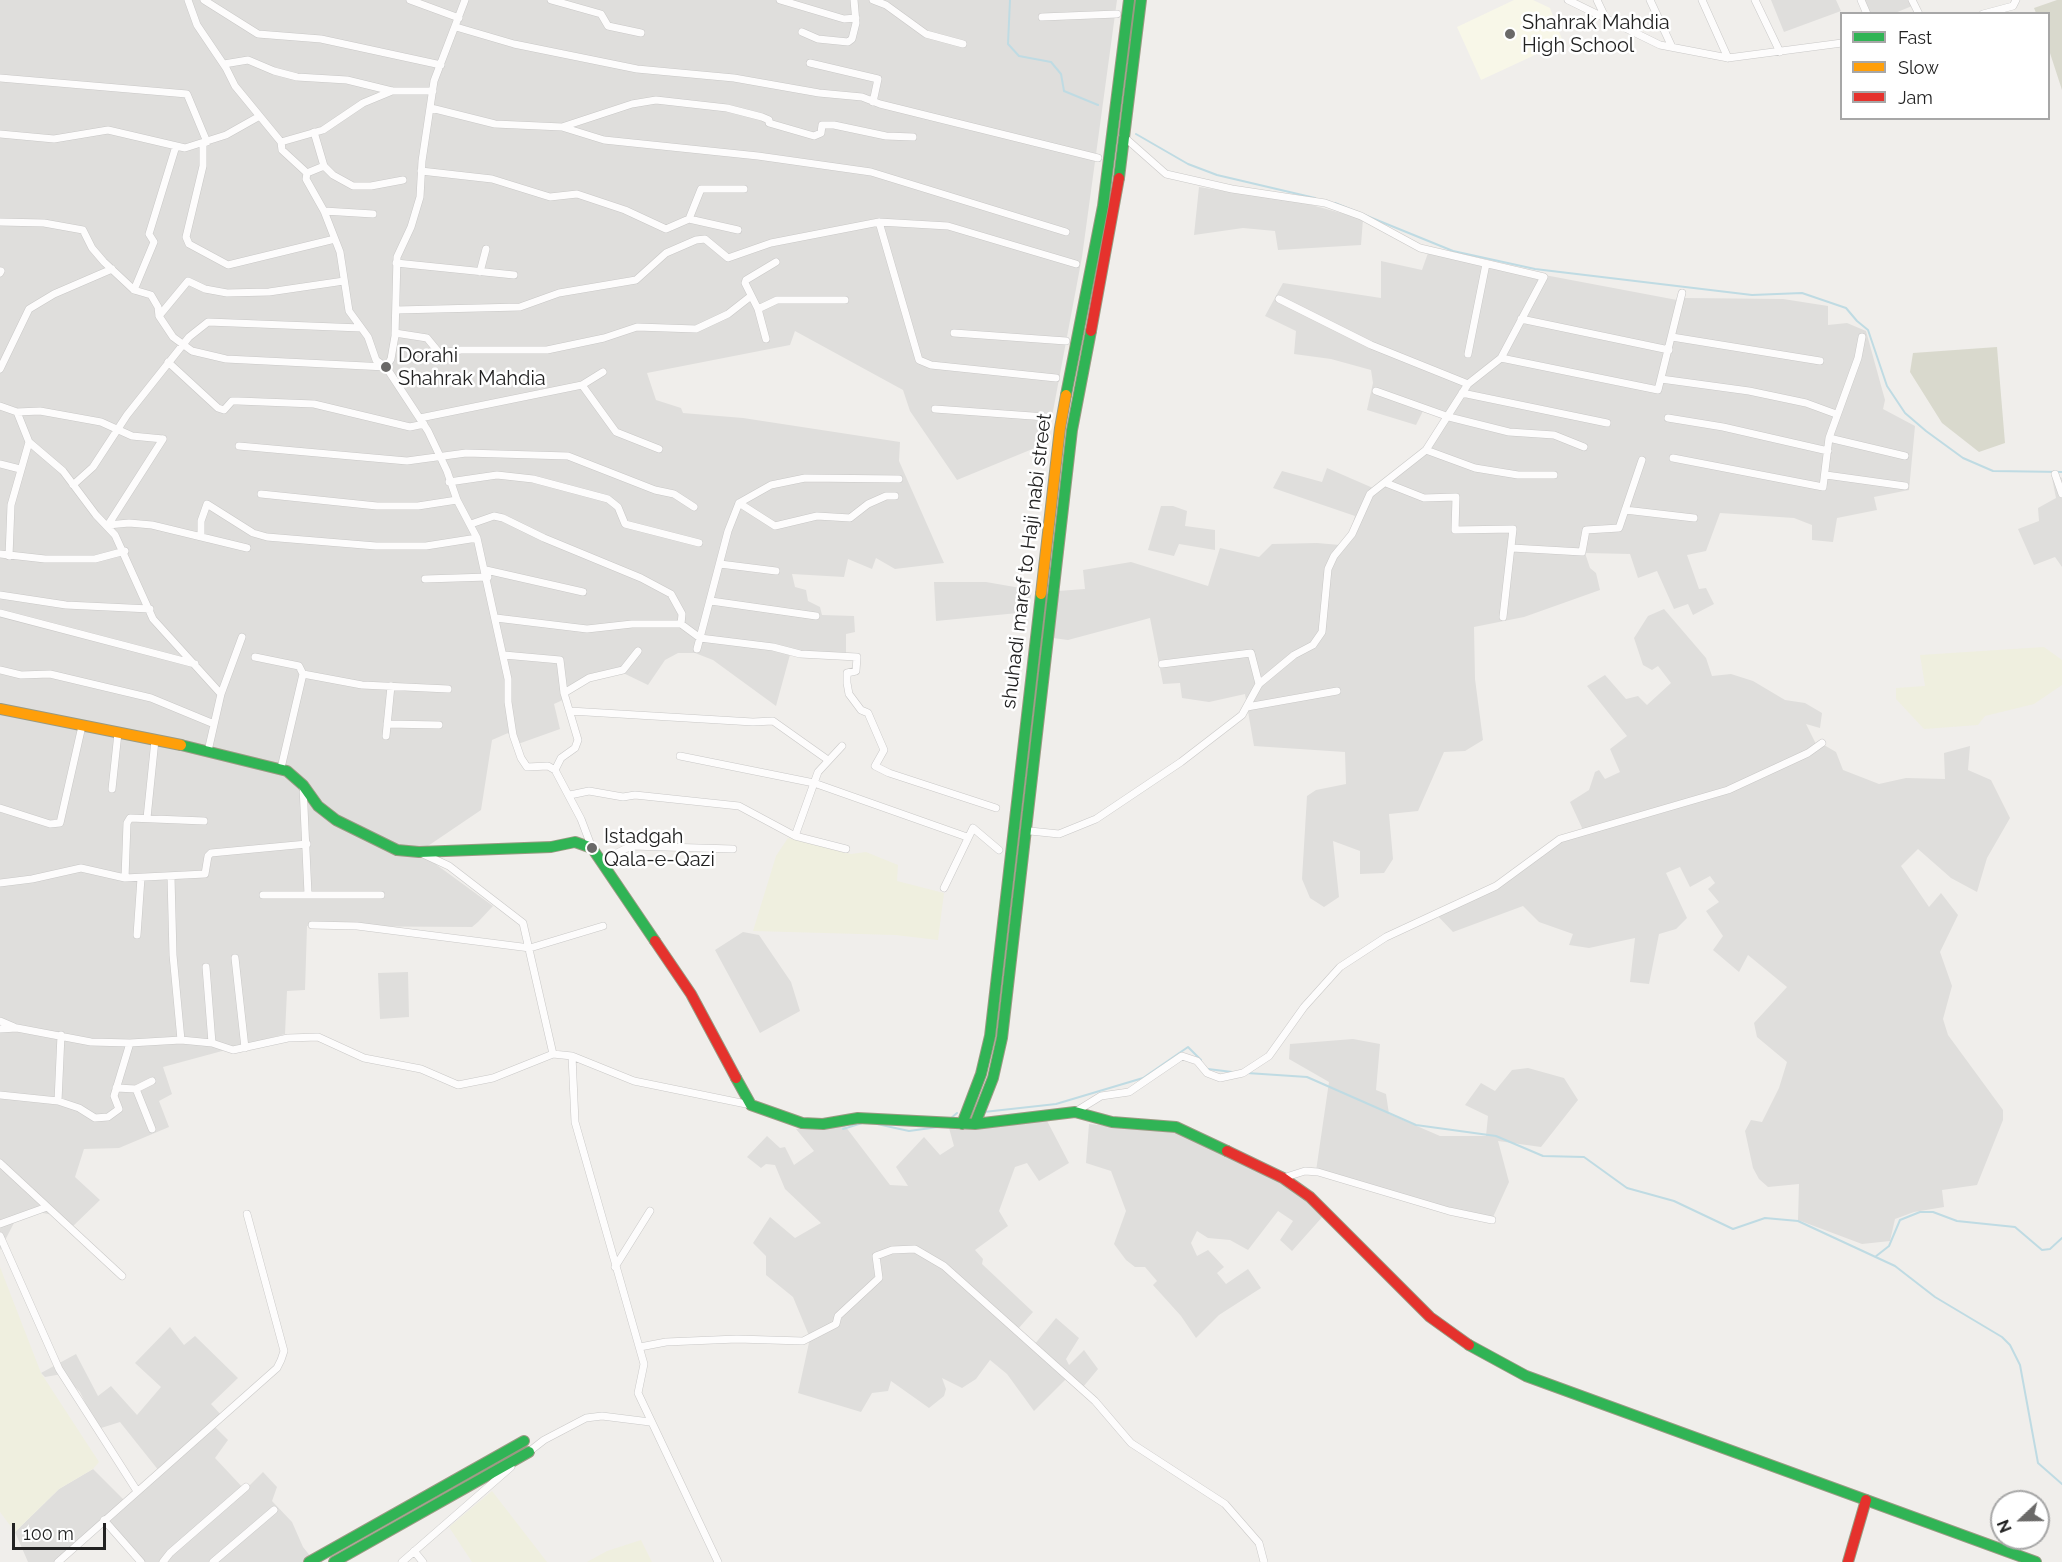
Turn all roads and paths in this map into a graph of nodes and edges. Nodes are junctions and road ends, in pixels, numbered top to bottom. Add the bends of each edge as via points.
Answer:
1 (188, 0) edge
2 (194, 0) edge
3 (204, 0) edge
4 (410, 0) edge
5 (465, 0) edge
6 (551, 0) edge
7 (780, 0) edge
8 (854, 0) edge
9 (873, 0) edge
10 (1129, 0) edge
11 (1141, 0) edge
12 (1568, 0) edge
13 (1597, 0) edge
14 (1650, 0) edge
15 (1702, 0) edge
16 (1755, 0) edge
17 (2016, 0) edge
18 (192, 9) junction
19 (1990, 12) edge
20 (1118, 14) dead end
21 (1041, 17) dead end
22 (459, 18) junction
23 (856, 18) junction
24 (1606, 19) junction
25 (456, 27) junction
26 (802, 32) dead end
27 (641, 33) dead end
28 (1840, 43) edge
29 (963, 44) dead end
30 (1672, 47) junction
31 (1780, 52) junction
32 (1728, 58) junction
33 (810, 63) dead end
34 (224, 64) junction
35 (441, 65) junction
36 (0, 78) edge
37 (392, 91) junction
38 (433, 91) junction
39 (873, 102) junction
40 (430, 108) junction
41 (258, 117) junction
42 (562, 127) junction
43 (314, 132) junction
44 (0, 134) edge
45 (1123, 136) junction
46 (913, 137) dead end
47 (205, 142) junction
48 (281, 142) junction
49 (176, 146) junction
50 (1098, 158) dead end
51 (324, 166) junction
52 (421, 171) junction
53 (307, 172) junction
54 (403, 180) dead end
55 (744, 189) dead end
56 (324, 211) junction
57 (373, 214) dead end
58 (688, 219) junction
59 (0, 222) edge
60 (879, 222) junction
61 (738, 230) dead end
62 (1066, 232) dead end
63 (335, 239) junction
64 (486, 249) dead end
65 (776, 262) dead end
66 (396, 263) junction
67 (1076, 264) dead end
68 (1486, 264) junction
69 (112, 269) junction
70 (480, 272) junction
71 (514, 275) dead end
72 (344, 281) junction
73 (134, 290) junction
74 (1682, 293) dead end
75 (751, 296) junction
76 (1279, 299) dead end
77 (845, 300) dead end
78 (758, 309) junction
79 (397, 310) junction
80 (159, 316) junction
81 (1521, 319) junction
82 (361, 328) junction
83 (395, 333) junction
84 (954, 333) dead end
85 (1672, 337) junction
86 (1862, 337) dead end
87 (766, 339) dead end
88 (1066, 341) dead end
89 (183, 347) junction
90 (1669, 350) junction
91 (1468, 354) dead end
92 (1501, 358) junction
93 (1820, 361) dead end
94 (168, 362) junction
95 (386, 367) junction
96 (0, 369) edge
97 (603, 372) dead end
98 (1056, 378) dead end
99 (1661, 379) junction
100 (1468, 384) junction
101 (582, 385) junction
102 (1377, 390) dead end
103 (1462, 393) junction
104 (0, 406) edge
105 (935, 409) dead end
106 (17, 412) junction
107 (1836, 414) junction
108 (1046, 417) dead end
109 (1449, 417) junction
110 (1668, 418) dead end
111 (422, 421) junction
112 (1607, 423) dead end
113 (117, 430) junction
114 (1829, 438) junction
115 (29, 442) junction
116 (239, 446) dead end
117 (1584, 447) dead end
118 (659, 450) dead end
119 (1426, 450) junction
120 (1828, 451) junction
121 (440, 456) junction
122 (1905, 456) dead end
123 (1673, 458) dead end
124 (1642, 460) dead end
125 (0, 464) edge
126 (20, 469) junction
127 (2055, 474) dead end
128 (1554, 475) dead end
129 (1826, 475) junction
130 (898, 479) dead end
131 (449, 482) junction
132 (1386, 483) junction
133 (73, 485) junction
134 (1905, 486) dead end
135 (261, 494) dead end
136 (2062, 494) edge
137 (895, 496) dead end
138 (457, 500) junction
139 (739, 503) junction
140 (694, 507) dead end
141 (1624, 510) junction
142 (1694, 518) dead end
143 (471, 524) junction
144 (108, 525) junction
145 (201, 534) junction
146 (477, 538) junction
147 (699, 543) dead end
148 (247, 548) dead end
149 (1512, 548) junction
150 (124, 551) junction
151 (0, 554) edge
152 (9, 556) junction
153 (720, 564) junction
154 (776, 572) dead end
155 (487, 574) junction
156 (425, 579) dead end
157 (583, 592) dead end
158 (0, 595) edge
159 (711, 601) junction
160 (150, 609) junction
161 (0, 613) edge
162 (816, 616) dead end
163 (1503, 617) dead end
164 (496, 618) junction
165 (681, 624) junction
166 (242, 637) dead end
167 (700, 638) junction
168 (697, 649) dead end
169 (638, 651) dead end
170 (504, 655) junction
171 (255, 657) dead end
172 (195, 664) junction
173 (1162, 664) dead end
174 (0, 670) edge
175 (303, 674) junction
176 (1259, 684) junction
177 (392, 686) junction
178 (448, 689) dead end
179 (1338, 691) dead end
180 (564, 693) junction
181 (221, 694) junction
182 (1247, 707) junction
183 (0, 709) edge
184 (570, 711) junction
185 (214, 724) junction
186 (387, 724) junction
187 (439, 725) dead end
188 (82, 726) junction
189 (118, 733) junction
190 (386, 736) dead end
191 (155, 740) junction
192 (1822, 743) dead end
193 (842, 746) dead end
194 (208, 751) junction
195 (680, 756) dead end
196 (828, 760) junction
197 (280, 768) junction
198 (555, 770) junction
199 (814, 783) junction
200 (303, 785) junction
201 (112, 789) dead end
202 (570, 795) junction
203 (0, 808) edge
204 (996, 808) dead end
205 (147, 818) junction
206 (204, 821) dead end
207 (1030, 831) dead end
208 (795, 836) junction
209 (967, 837) junction
210 (307, 844) junction
211 (592, 848) junction
212 (732, 849) dead end
213 (846, 849) dead end
214 (999, 850) dead end
215 (419, 852) junction
216 (601, 861) junction
217 (171, 877) junction
218 (125, 878) junction
219 (141, 878) junction
220 (0, 883) edge
221 (944, 888) dead end
222 (308, 894) junction
223 (381, 895) dead end
224 (263, 896) dead end
225 (312, 925) dead end
226 (603, 926) dead end
227 (137, 935) dead end
228 (530, 948) junction
229 (235, 958) dead end
230 (206, 967) dead end
231 (0, 1021) edge
232 (17, 1028) junction
233 (0, 1029) edge
234 (61, 1035) junction
235 (181, 1040) junction
236 (212, 1042) junction
237 (130, 1043) junction
238 (245, 1048) junction
239 (553, 1054) junction
240 (572, 1056) junction
241 (152, 1082) dead end
242 (116, 1088) junction
243 (136, 1089) junction
244 (0, 1095) edge
245 (58, 1101) junction
246 (751, 1105) junction
247 (1075, 1112) junction
248 (962, 1124) junction
249 (975, 1124) junction
250 (152, 1129) dead end
251 (0, 1163) edge
252 (1283, 1178) junction
253 (47, 1207) junction
254 (650, 1211) dead end
255 (247, 1214) dead end
256 (1492, 1220) dead end
257 (0, 1224) edge
258 (0, 1236) edge
259 (615, 1267) junction
260 (122, 1276) dead end
261 (640, 1347) junction
262 (650, 1422) junction
263 (524, 1442) dead end
264 (529, 1452) junction
265 (246, 1487) dead end
266 (136, 1491) junction
267 (1866, 1500) junction
268 (274, 1510) dead end
269 (104, 1520) junction
270 (414, 1551) junction
271 (58, 1562) edge
272 (141, 1562) edge
273 (163, 1562) edge
274 (213, 1562) edge
275 (309, 1562) edge
276 (334, 1562) edge
277 (402, 1562) edge
278 (423, 1562) edge
279 (718, 1562) edge
280 (1264, 1562) edge
281 (1848, 1562) edge
282 (2036, 1562) edge

1 - 18 street
2 - 18 street
3 - 35 street via 258,34 321,39
4 - 22 street
5 - 22 street
6 - 27 street via 601,15 608,26
7 - 23 street via 844,19
8 - 23 street
9 - 29 street via 926,34
10 - 248 main road, shuhadi maref to Haji nabi street via 1103,206 1060,428 990,1036
11 - 45 main road
12 - 24 street
13 - 24 street
14 - 30 street
15 - 32 street
16 - 31 street
17 - 19 street via 2013,6
18 - 34 street via 197,25
20 - 21 street
22 - 25 street
23 - 26 street via 848,42 818,39
24 - 30 street
25 - 35 street
25 - 39 street via 514,44 637,69 734,78 862,97
28 - 31 street
30 - 32 street
31 - 32 street
33 - 39 street via 878,79
34 - 37 street via 248,60 297,77 347,80
34 - 41 street
35 - 38 street
36 - 47 street via 188,94
37 - 38 street
37 - 43 street
38 - 40 street
39 - 50 street
40 - 42 street via 495,124
40 - 52 street
41 - 47 street
41 - 48 street
42 - 46 street via 656,100 727,108 814,136 821,134 822,126 834,125 886,136
42 - 62 street via 604,140 871,172
43 - 48 street
43 - 51 street
44 - 49 street via 54,140 108,130
45 - 68 street via 1166,174 1325,204 1361,216 1420,248
45 - 249 main road via 1115,207 1072,430 1002,1038 993,1078
47 - 49 street via 185,148
47 - 63 street via 186,237 189,244 228,265
48 - 53 street via 282,150
49 - 73 street via 149,234 154,242
51 - 53 street
51 - 54 street via 353,186
52 - 58 street via 492,179 550,197 577,194 626,210 666,229
52 - 66 street via 417,207
53 - 56 street via 306,179
55 - 58 street via 701,189
56 - 57 street
56 - 63 street
58 - 61 street
59 - 69 street via 44,223 83,230 92,248
60 - 67 street via 948,226
60 - 79 street via 771,243 729,258 705,239 696,240 666,253 636,280 559,293 520,307
60 - 98 street via 919,360 931,365
63 - 72 street
64 - 70 street
65 - 75 street via 746,280
66 - 70 street
66 - 79 street
68 - 81 street via 1544,278
68 - 91 street
69 - 73 street
69 - 96 street via 29,309
70 - 71 street
72 - 80 street via 269,292 227,293 188,281
72 - 82 street via 349,311
73 - 80 street via 151,296
74 - 85 street
75 - 78 street
75 - 83 street via 719,320 696,329 637,327 547,350 461,350 441,356 426,338
76 - 100 street via 1371,345
77 - 78 street via 777,300
78 - 87 street
79 - 83 street
80 - 89 street
81 - 90 street
81 - 92 street
82 - 89 street via 208,322
82 - 95 street via 376,360
83 - 95 street
84 - 88 street
85 - 90 street
85 - 93 street
86 - 107 street
89 - 94 street
89 - 95 street via 226,359
90 - 99 street
92 - 99 street via 1658,390
92 - 100 street
94 - 111 street via 224,410 232,401 314,404 410,427
94 - 113 street
95 - 111 street
97 - 101 street
99 - 107 street via 1749,391
100 - 103 street
101 - 111 street
101 - 118 street via 615,432
102 - 109 street
103 - 109 street
103 - 112 street
104 - 106 street
105 - 108 street
106 - 113 street via 40,411 101,422
106 - 115 street
107 - 114 street
109 - 117 street via 1509,432 1554,435
109 - 119 street
110 - 120 street
111 - 121 street
113 - 133 street via 93,467
113 - 144 street via 132,436 163,439
114 - 120 street
114 - 122 street
115 - 126 street
115 - 133 street via 63,471
116 - 121 street via 407,462
119 - 128 street via 1475,468 1518,475
119 - 132 street
120 - 129 street
121 - 131 street
121 - 140 street via 568,456 674,494
123 - 129 street via 1823,487
124 - 141 street
125 - 126 street
126 - 152 street via 11,505
127 - 136 street
129 - 134 street
130 - 139 street via 805,478 771,485
131 - 138 street
131 - 147 street via 497,475 533,479 608,499 618,507 625,524
132 - 149 street via 1424,498 1456,497 1455,530 1513,529
132 - 176 street via 1370,494 1352,534 1328,569 1322,632 1312,645
133 - 144 street
135 - 138 street via 377,506 418,506
137 - 139 street via 868,504 850,518 817,516 775,526
138 - 143 street
139 - 153 street
141 - 142 street
141 - 149 street via 1619,528 1586,530 1582,552
143 - 146 street
143 - 165 street via 494,516 503,518 641,578 671,594 682,614
144 - 145 street via 152,525
144 - 150 street
145 - 146 street via 207,504 253,533 267,537 376,546 426,546
145 - 148 street
146 - 155 street
149 - 163 street
150 - 152 street via 95,559
150 - 160 street
151 - 152 street
153 - 154 street
153 - 159 street
155 - 156 street
155 - 157 street
155 - 164 street
158 - 160 street via 66,605
159 - 162 street
159 - 167 street
160 - 172 street via 153,619
161 - 172 street
164 - 165 street via 587,629
164 - 170 street
165 - 167 street
166 - 181 street
167 - 168 street
167 - 204 street via 800,654 857,657 856,671 847,673 847,683 849,694 868,713 884,750 875,766
169 - 180 street via 623,670 589,678
170 - 180 street via 560,660
170 - 198 street via 513,735 521,758 527,767 548,766
171 - 175 street via 299,666
172 - 181 street
173 - 176 street via 1251,653
174 - 185 street via 21,675 50,674 152,698
175 - 177 street via 362,685
175 - 197 street
176 - 182 street
177 - 178 street
177 - 186 street
179 - 182 street
180 - 184 street
181 - 185 street
182 - 207 street via 1181,762 1096,819 1059,834
183 - 188 main road
184 - 196 street via 773,721
184 - 198 street via 578,740
185 - 194 street
186 - 187 street
186 - 190 street
188 - 189 main road
188 - 203 street via 60,823 50,824
189 - 191 main road
189 - 201 street
191 - 194 main road
191 - 205 street
192 - 247 street via 1728,790 1560,839 1496,886 1386,937 1340,967 1304,1007 1269,1056 1243,1073 1220,1078 1207,1073 1197,1061 1182,1056 1129,1092 1101,1096
193 - 196 street
194 - 197 main road
195 - 199 street
196 - 199 street
197 - 200 main road
198 - 202 street
199 - 208 street
199 - 209 street
200 - 210 street
200 - 215 main road via 318,806 336,820 397,850
202 - 208 street via 589,791 725,803 739,806
202 - 211 street
205 - 206 street
205 - 218 street via 134,817 127,823
208 - 213 street
209 - 214 street via 973,828
209 - 221 street
210 - 217 street via 211,854 205,874
210 - 222 street
211 - 215 main road via 574,842 551,847
211 - 216 main road
212 - 216 street via 631,846
215 - 228 street via 449,866 523,923
216 - 246 main road via 691,994
217 - 219 street
217 - 235 street
218 - 219 street
218 - 220 street via 81,868
219 - 227 street
222 - 223 street
222 - 224 street
225 - 228 street via 357,926
226 - 228 street
228 - 239 street
229 - 238 street
230 - 236 street
231 - 232 street
232 - 233 street
232 - 234 street
234 - 237 street via 91,1042
234 - 245 street
235 - 236 street
235 - 237 street
236 - 238 street via 233,1050
237 - 242 street
238 - 239 street via 288,1038 318,1037 364,1058 421,1069 458,1085 493,1078
239 - 240 street
240 - 246 street via 634,1081
240 - 259 street via 576,1122
241 - 243 street
242 - 243 street
242 - 245 street via 114,1096 119,1109 108,1117 95,1118
243 - 250 street
244 - 245 street
246 - 248 main road via 802,1123 858,1118
247 - 249 main road
247 - 252 main road via 1112,1122 1176,1127
248 - 249 main road
251 - 253 street
252 - 256 street via 1305,1171 1317,1172
252 - 267 main road via 1310,1197 1430,1317 1472,1348 1527,1376
253 - 257 street
253 - 260 street
254 - 259 street
255 - 266 street via 284,1351 281,1360 277,1368
258 - 266 street via 58,1369
259 - 261 street
261 - 262 street via 644,1364 638,1393
261 - 280 street via 737,1339 803,1341 836,1324 838,1316 879,1278 876,1256 892,1250 915,1249 944,1266 1095,1401 1131,1443 1225,1504 1259,1543
262 - 264 street via 586,1418
262 - 279 street
263 - 275 main road
264 - 270 street
264 - 276 main road
265 - 273 street
266 - 269 street
267 - 281 main road
267 - 282 main road
268 - 274 street
269 - 271 street
269 - 272 street
270 - 277 street
270 - 278 street

